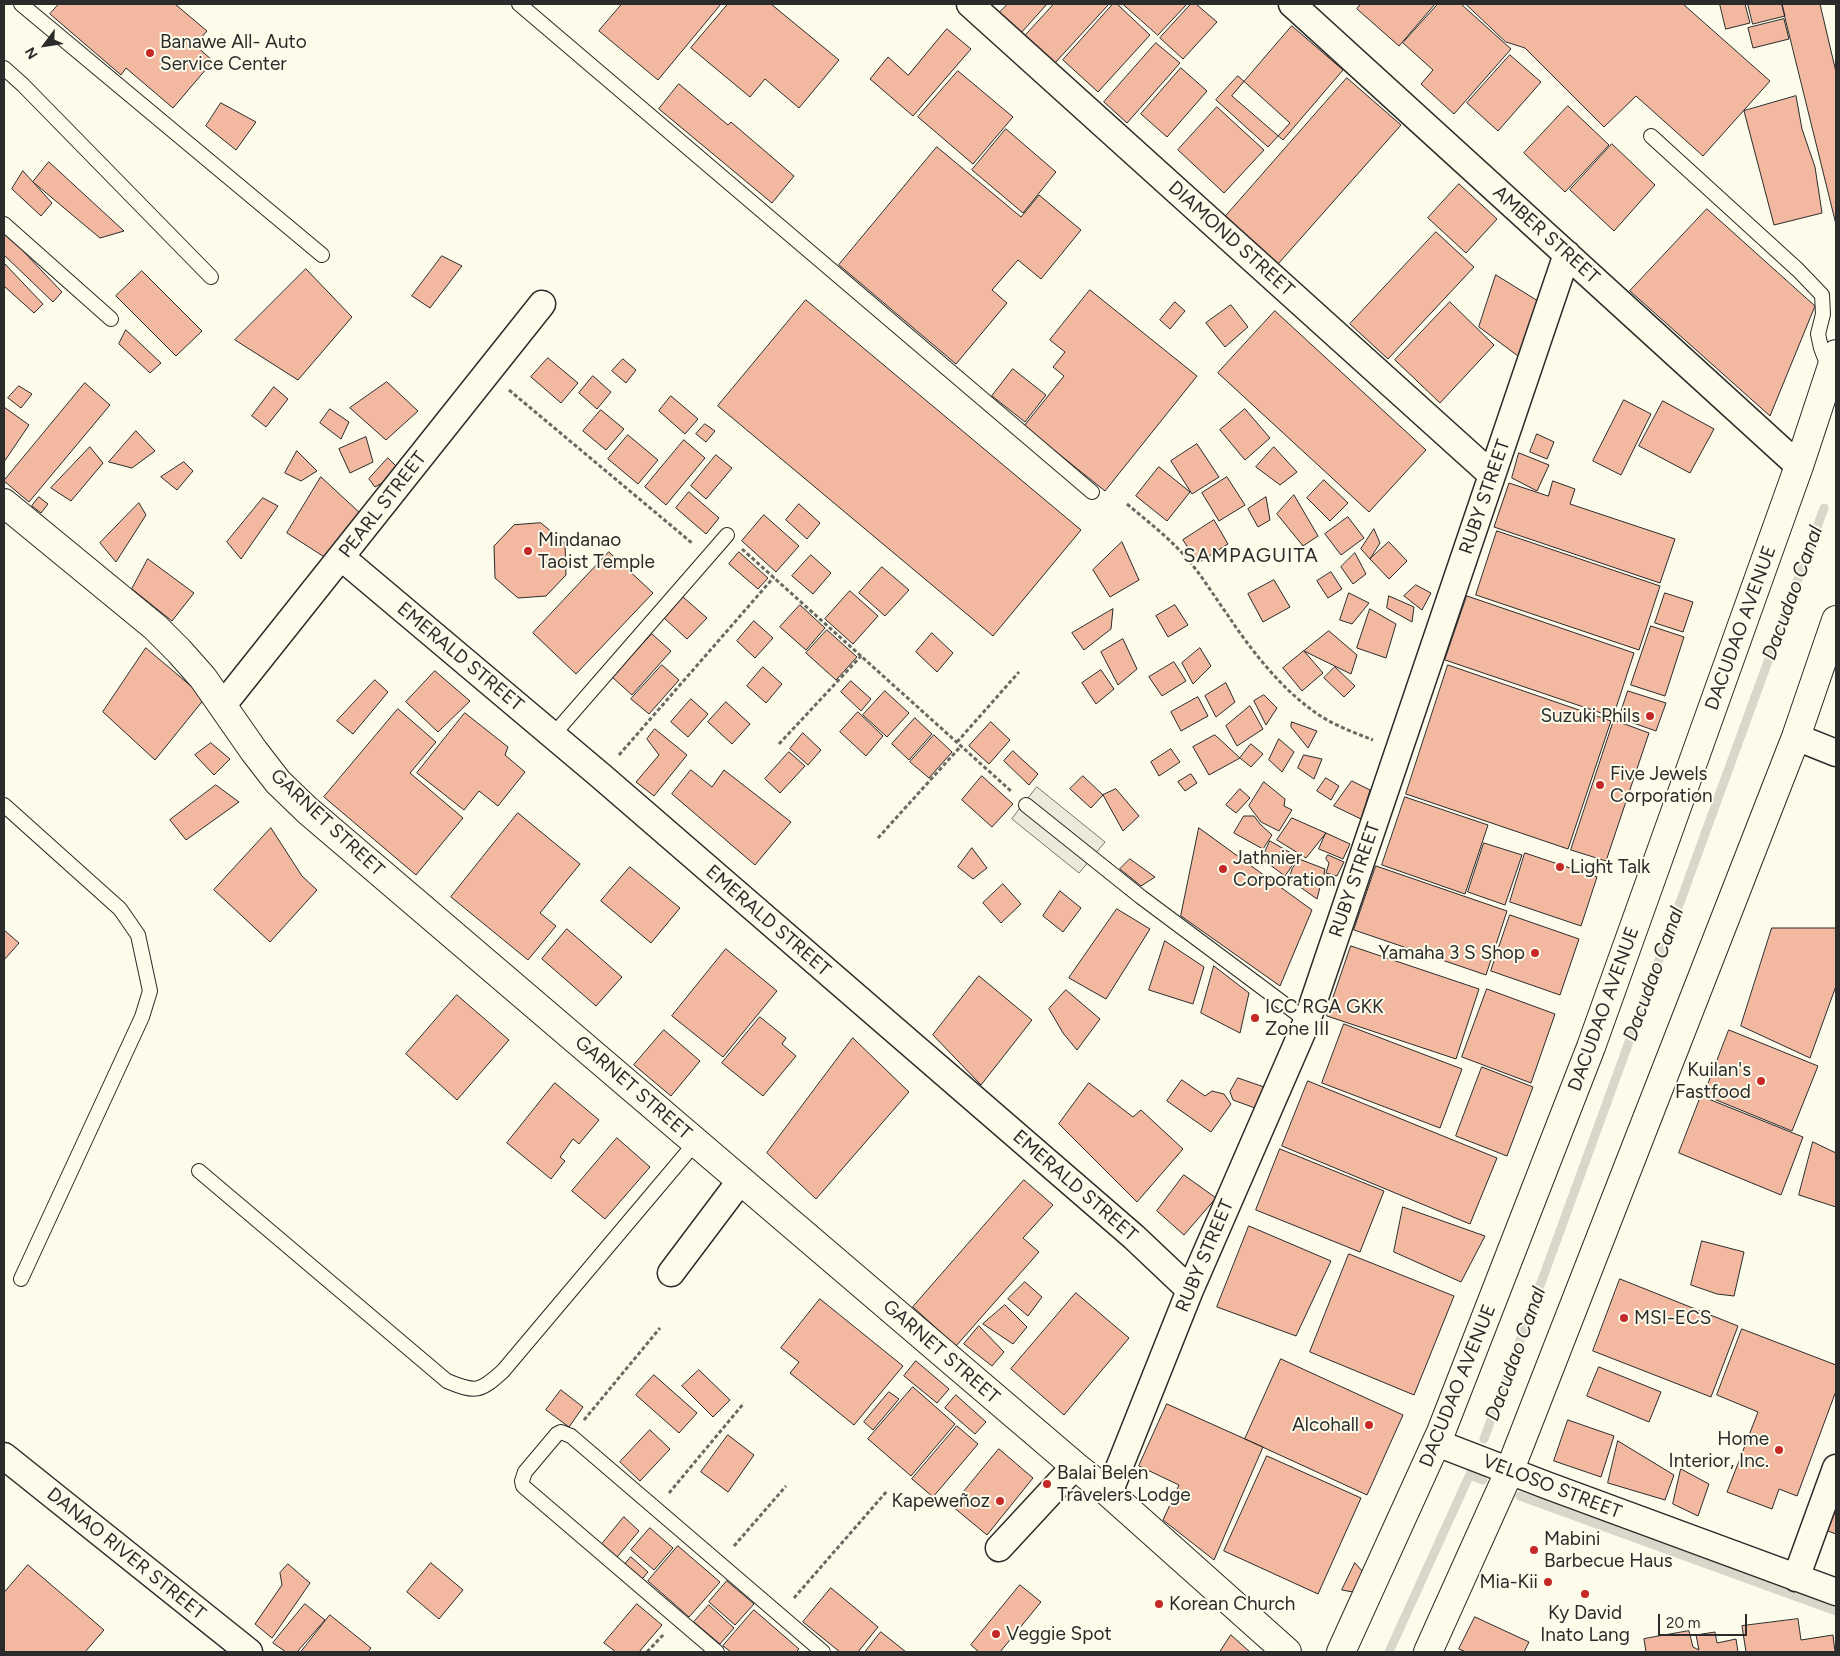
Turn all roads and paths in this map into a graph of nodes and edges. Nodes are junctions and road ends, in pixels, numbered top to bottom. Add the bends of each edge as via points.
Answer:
1 (21, 4) edge
2 (519, 4) edge
3 (970, 4) edge
4 (1292, 4) edge
5 (4, 68) edge
6 (1651, 136) dead end
7 (4, 224) edge
8 (1567, 254) junction
9 (322, 255) dead end
10 (211, 276) dead end
11 (542, 304) dead end
12 (111, 319) dead end
13 (1833, 363) edge
14 (488, 372) junction
15 (1799, 466) junction
16 (1492, 475) junction
17 (1092, 492) dead end
18 (4, 503) edge
19 (1127, 504) dead end
20 (727, 535) joint
21 (708, 556) junction
22 (341, 557) junction
23 (774, 577) junction
24 (1836, 620) edge
25 (861, 656) junction
26 (1019, 672) dead end
27 (223, 705) junction
28 (553, 735) junction
29 (1796, 737) junction
30 (957, 742) junction
31 (779, 744) dead end
32 (961, 746) junction
33 (1399, 750) junction
34 (1836, 753) edge
35 (601, 776) junction
36 (4, 805) edge
37 (1026, 805) joint
38 (878, 838) dead end
39 (1307, 1021) junction
40 (696, 1142) junction
41 (199, 1171) dead end
42 (741, 1180) junction
43 (671, 1273) dead end
44 (21, 1279) dead end
45 (1190, 1290) junction
46 (660, 1328) dead end
47 (744, 1403) dead end
48 (571, 1436) junction
49 (1437, 1442) junction
50 (4, 1456) edge
51 (1075, 1466) junction
52 (1836, 1468) edge
53 (1510, 1472) junction
54 (786, 1486) dead end
55 (887, 1491) dead end
56 (1110, 1493) junction
57 (656, 1509) junction
58 (999, 1548) dead end
59 (719, 1564) junction
60 (1796, 1578) junction
61 (1836, 1592) edge
62 (779, 1615) junction
63 (249, 1652) edge
64 (717, 1652) edge
65 (823, 1652) edge
66 (1287, 1652) edge
67 (1341, 1652) edge
68 (1428, 1652) edge

1 - 9 lane
2 - 17 lane
3 - 16 street, DIAMOND STREET
4 - 8 street, AMBER STREET
5 - 10 lane
6 - 13 lane via 1822,295 1823,314 1818,334 1821,348
7 - 12 lane
8 - 15 street, AMBER STREET
8 - 16 street, RUBY STREET
11 - 14 street, PEARL STREET
13 - 15 main road, DACUDAO AVENUE
14 - 21 path
14 - 22 street, PEARL STREET
15 - 49 main road, DACUDAO AVENUE via 1591,1047
16 - 33 street, RUBY STREET
18 - 27 main road, GARNET STREET via 155,627 179,650
19 - 33 path via 1184,555 1254,652 1312,710 1341,727
20 - 21 lane
20 - 23 path
21 - 28 lane
22 - 27 street, PEARL STREET
22 - 28 street, EMERALD STREET
23 - 25 path
23 - 35 path
24 - 29 main road
25 - 30 path
25 - 31 path
26 - 30 path
27 - 40 main road, GARNET STREET via 278,782 307,810
28 - 35 street, EMERALD STREET
29 - 34 street
29 - 53 main road
30 - 32 path
32 - 37 path
32 - 38 path
33 - 39 street, RUBY STREET
35 - 45 street, EMERALD STREET via 1134,1237
36 - 44 lane via 120,910 138,936 150,992 142,1017
37 - 39 lane
39 - 45 street, RUBY STREET
40 - 41 lane via 503,1372 487,1386 467,1389 447,1381
40 - 42 main road, GARNET STREET
42 - 43 street
42 - 51 main road, GARNET STREET
45 - 56 street, RUBY STREET
46 - 48 path
47 - 57 path
48 - 57 lane
48 - 64 lane via 561,1432 552,1438 522,1476 523,1486
49 - 53 street, VELOSO STREET
49 - 67 main road, DACUDAO AVENUE
50 - 63 street, DANAO RIVER STREET
51 - 56 main road, GARNET STREET
51 - 58 street
52 - 60 street
53 - 60 street, VELOSO STREET
53 - 68 main road
54 - 59 path
55 - 62 path
56 - 66 main road, GARNET STREET
57 - 59 lane
59 - 62 lane
60 - 61 street, VELOSO STREET
62 - 65 lane

